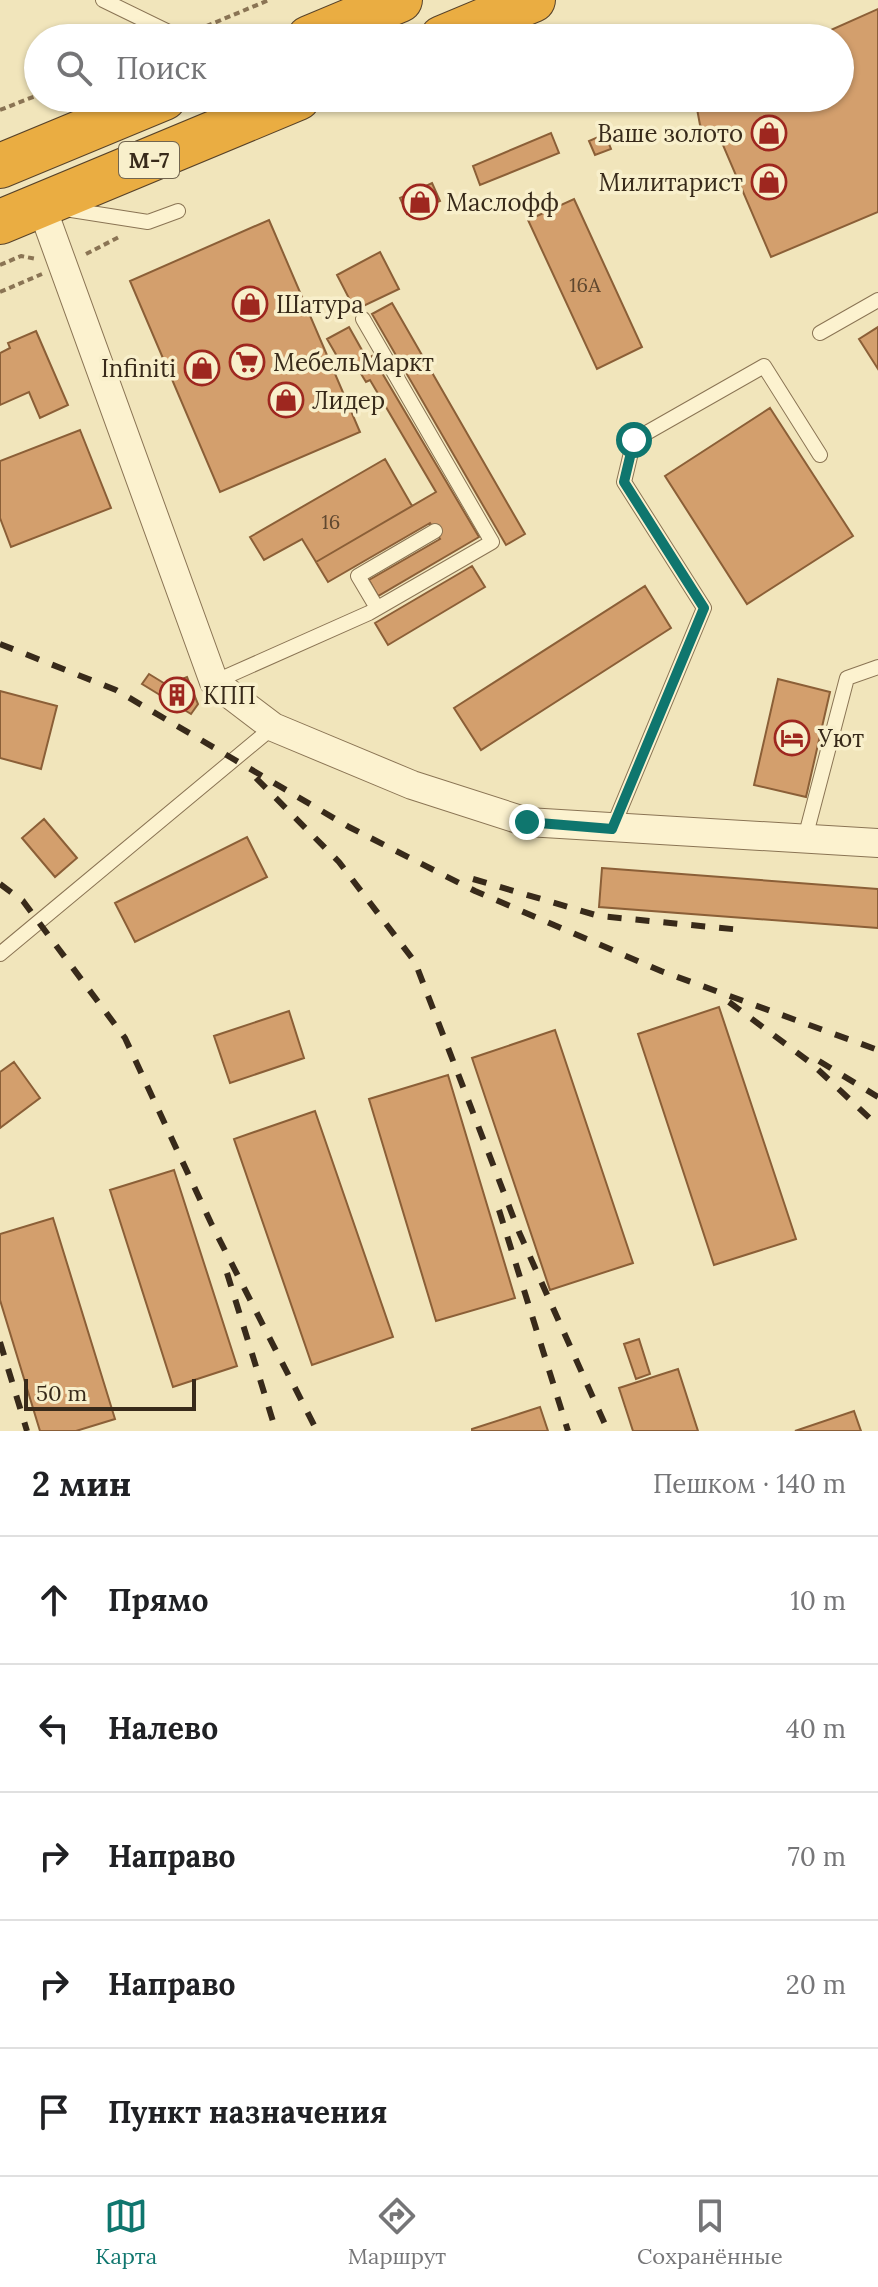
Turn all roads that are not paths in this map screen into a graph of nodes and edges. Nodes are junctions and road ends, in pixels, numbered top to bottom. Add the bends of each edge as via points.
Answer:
1 (103, 0) edge
2 (400, 0) edge
3 (533, 0) edge
4 (152, 24) edge
5 (343, 24) edge
6 (476, 24) edge
7 (130, 112) edge
8 (264, 112) edge
9 (0, 166) edge
10 (41, 205) junction
11 (178, 211) dead end
12 (0, 222) edge
13 (878, 300) edge
14 (363, 319) dead end
15 (820, 333) dead end
16 (820, 455) dead end
17 (435, 531) dead end
18 (377, 608) junction
19 (878, 667) edge
20 (214, 682) junction
21 (273, 727) junction
22 (612, 829) junction
23 (805, 838) junction
24 (878, 843) edge
25 (0, 954) edge

1 - 4 lane
2 - 5 highway
3 - 6 highway
7 - 9 highway, М-7
8 - 10 highway, М-7
10 - 11 lane via 148,222
10 - 12 highway, М-7
10 - 20 street
13 - 15 lane
14 - 18 lane via 492,542
16 - 22 lane via 764,366 634,440 624,482 704,608
17 - 18 lane via 358,576
18 - 20 lane
19 - 23 lane via 847,678
20 - 21 street
21 - 22 street via 412,785 527,822
21 - 25 lane
22 - 23 street
23 - 24 street

